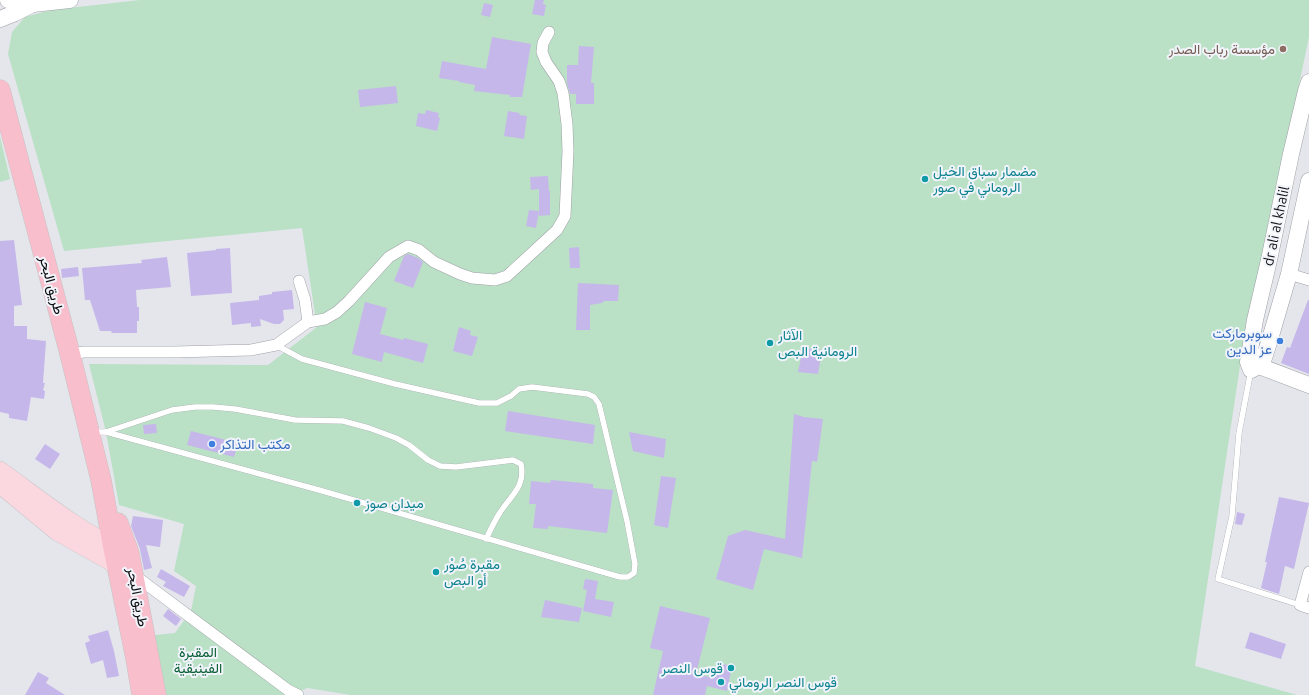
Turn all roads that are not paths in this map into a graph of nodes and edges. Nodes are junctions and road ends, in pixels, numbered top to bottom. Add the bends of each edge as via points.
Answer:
1 (8, 0) edge
2 (70, 0) edge
3 (33, 4) junction
4 (0, 19) edge
5 (549, 32) dead end
6 (1309, 82) edge
7 (0, 90) edge
8 (1286, 182) junction
9 (1308, 185) edge
10 (1289, 274) junction
11 (1309, 280) edge
12 (299, 282) dead end
13 (1259, 302) junction
14 (1280, 307) junction
15 (308, 322) junction
16 (276, 345) junction
17 (70, 354) junction
18 (1252, 366) junction
19 (1309, 385) edge
20 (98, 432) junction
21 (0, 470) edge
22 (0, 485) edge
23 (486, 539) junction
24 (119, 555) junction
25 (1309, 572) edge
26 (134, 575) junction
27 (1305, 607) edge
28 (142, 695) edge
29 (156, 695) edge
30 (298, 695) edge

1 - 3 street
2 - 3 street
3 - 4 street
5 - 15 street via 543,43 542,52 563,93 568,130 565,216 557,230 507,276 495,280 460,274 408,246 389,257 337,312 324,319
6 - 8 street, dr ali al khalil
7 - 17 highway, طريق البحر
8 - 9 street
8 - 13 street, dr ali al khalil
9 - 10 street
10 - 11 street
10 - 14 street
12 - 15 street
13 - 14 street
13 - 18 street, dr ali al khalil via 1255,320
14 - 18 street via 1263,361
15 - 16 street
16 - 17 street via 251,350
16 - 23 lane via 302,359 480,403 497,403 512,396 519,389 532,387 580,393 594,398 599,404 627,521 635,564 634,573 620,577
17 - 20 highway, طريق البحر
18 - 19 street
18 - 27 lane via 1239,432 1232,516 1218,579
20 - 23 lane via 319,490
20 - 23 lane via 172,410 213,407 295,420 343,421 396,438 440,466 456,467 513,460 521,464 523,473 520,485 499,514
20 - 24 highway, طريق البحر via 101,480
21 - 24 main road
22 - 24 main road via 57,532
24 - 26 highway, طريق البحر
24 - 28 highway, طريق البحر
25 - 27 street
26 - 29 highway, طريق البحر
26 - 30 street

